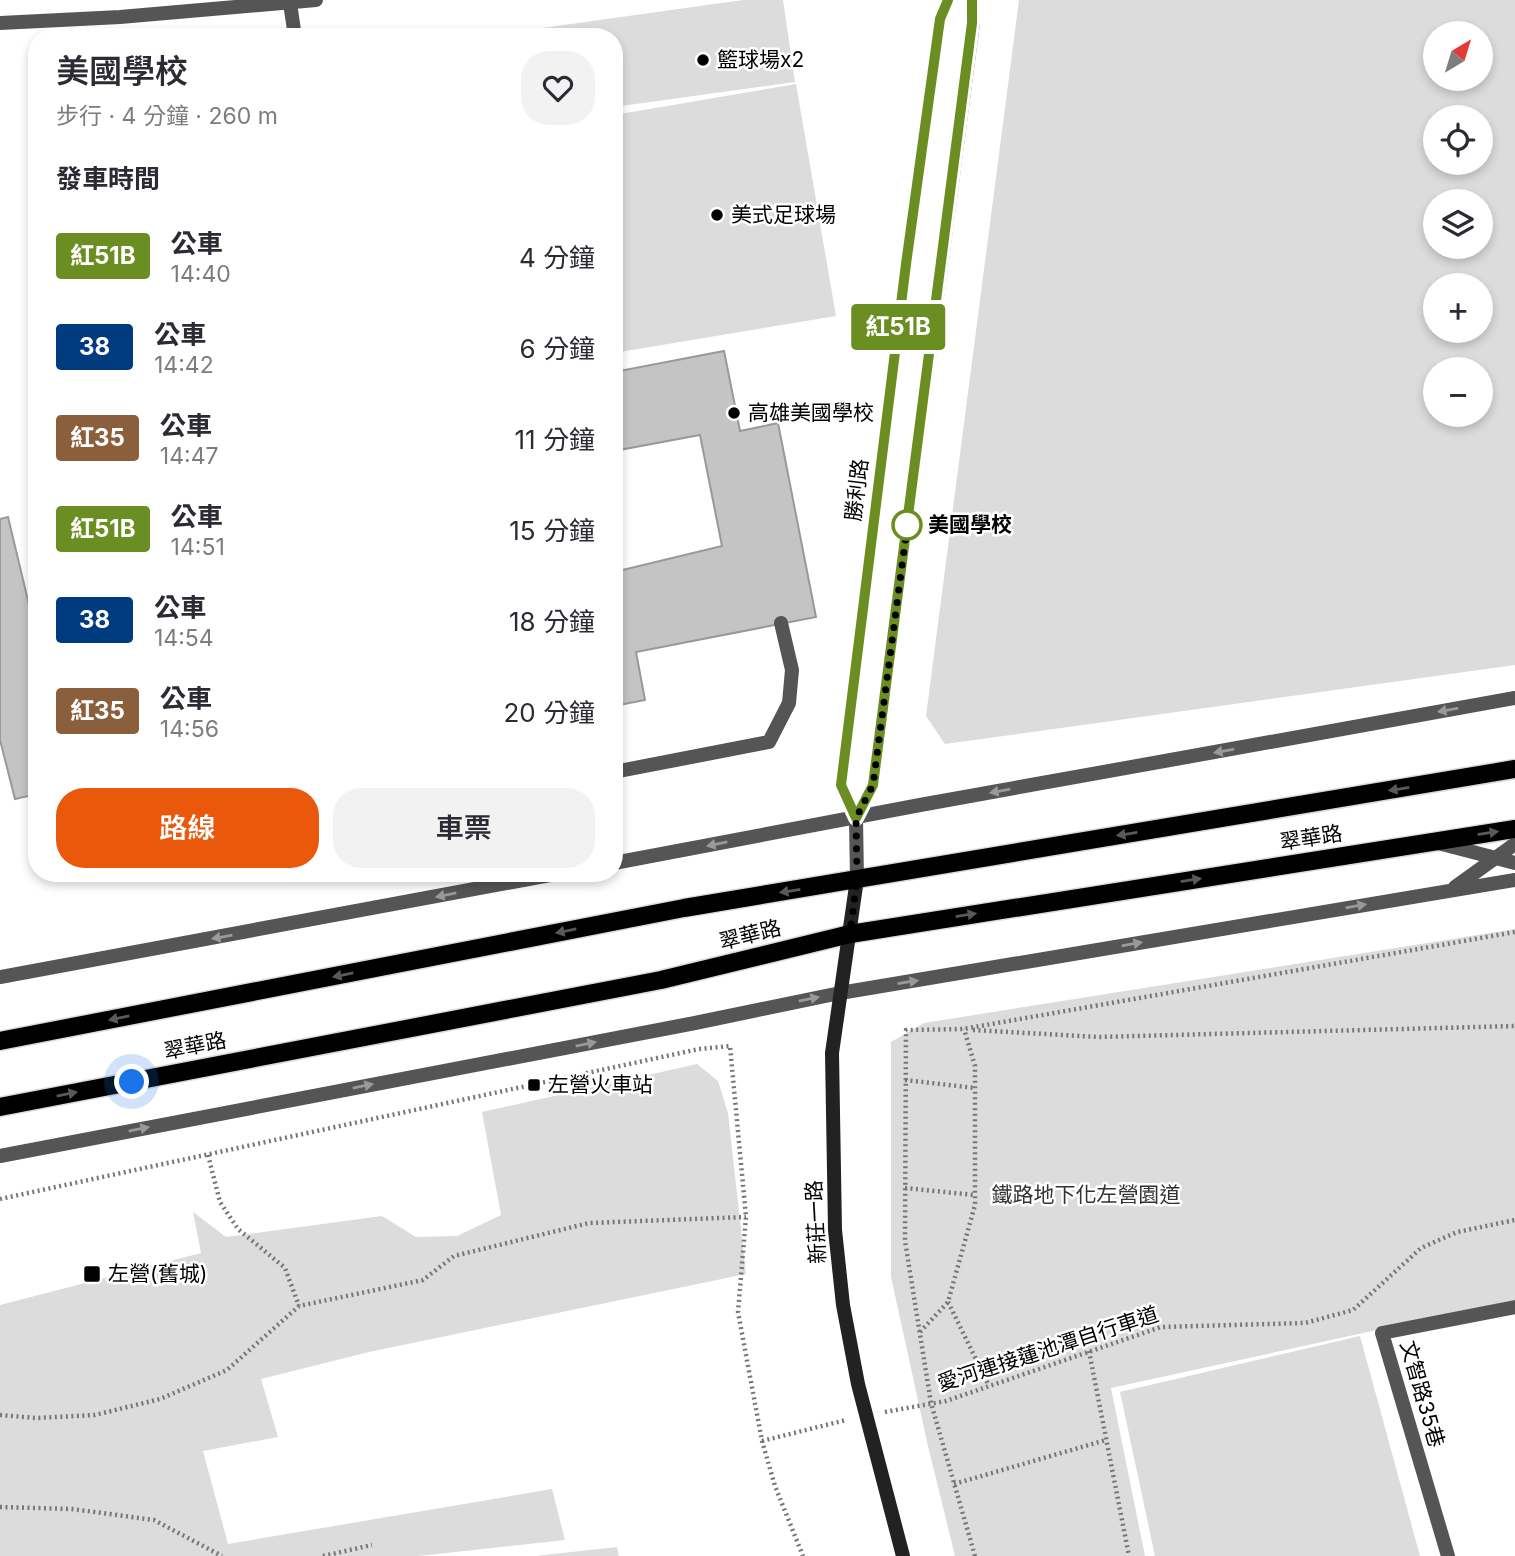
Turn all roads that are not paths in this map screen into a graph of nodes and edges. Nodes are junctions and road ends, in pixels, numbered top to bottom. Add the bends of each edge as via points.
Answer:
1 (316, 0) edge
2 (948, 0) edge
3 (972, 0) edge
4 (290, 3) junction
5 (0, 23) edge
6 (294, 28) edge
7 (781, 624) dead end
8 (1515, 698) edge
9 (1515, 769) edge
10 (623, 770) edge
11 (856, 818) junction
12 (1515, 829) edge
13 (1433, 842) junction
14 (1515, 844) edge
15 (1496, 858) junction
16 (623, 861) edge
17 (1515, 863) edge
18 (857, 879) junction
19 (1515, 880) edge
20 (500, 882) edge
21 (1451, 890) junction
22 (850, 934) junction
23 (0, 977) edge
24 (840, 993) junction
25 (0, 1041) edge
26 (0, 1107) edge
27 (0, 1156) edge
28 (1515, 1307) edge
29 (903, 1556) edge
30 (1448, 1556) edge

1 - 4 street
2 - 11 street, 勝利路 via 940,19 906,264 841,785
3 - 11 street, 勝利路 via 873,785
4 - 5 street
4 - 6 street
7 - 10 street via 792,670 789,703 769,742
8 -> 11 street
9 -> 18 main road, 翠華路
11 -> 16 street
11 - 18 street, 勝利路
13 -> 12 main road, 翠華路
13 - 15 street
22 -> 13 main road, 翠華路
14 - 15 street
15 - 17 street
15 - 21 street
18 - 22 street, 新莊一路
18 -> 25 main road, 翠華路 via 684,908
19 - 21 street
20 -> 23 street
24 -> 21 street
22 - 24 street, 新莊一路
26 -> 22 main road, 翠華路 via 661,980
27 -> 24 street
24 - 29 street, 新莊一路 via 832,1053 835,1230 843,1305 858,1384
28 - 30 street, 文智路35巷 via 1382,1333

